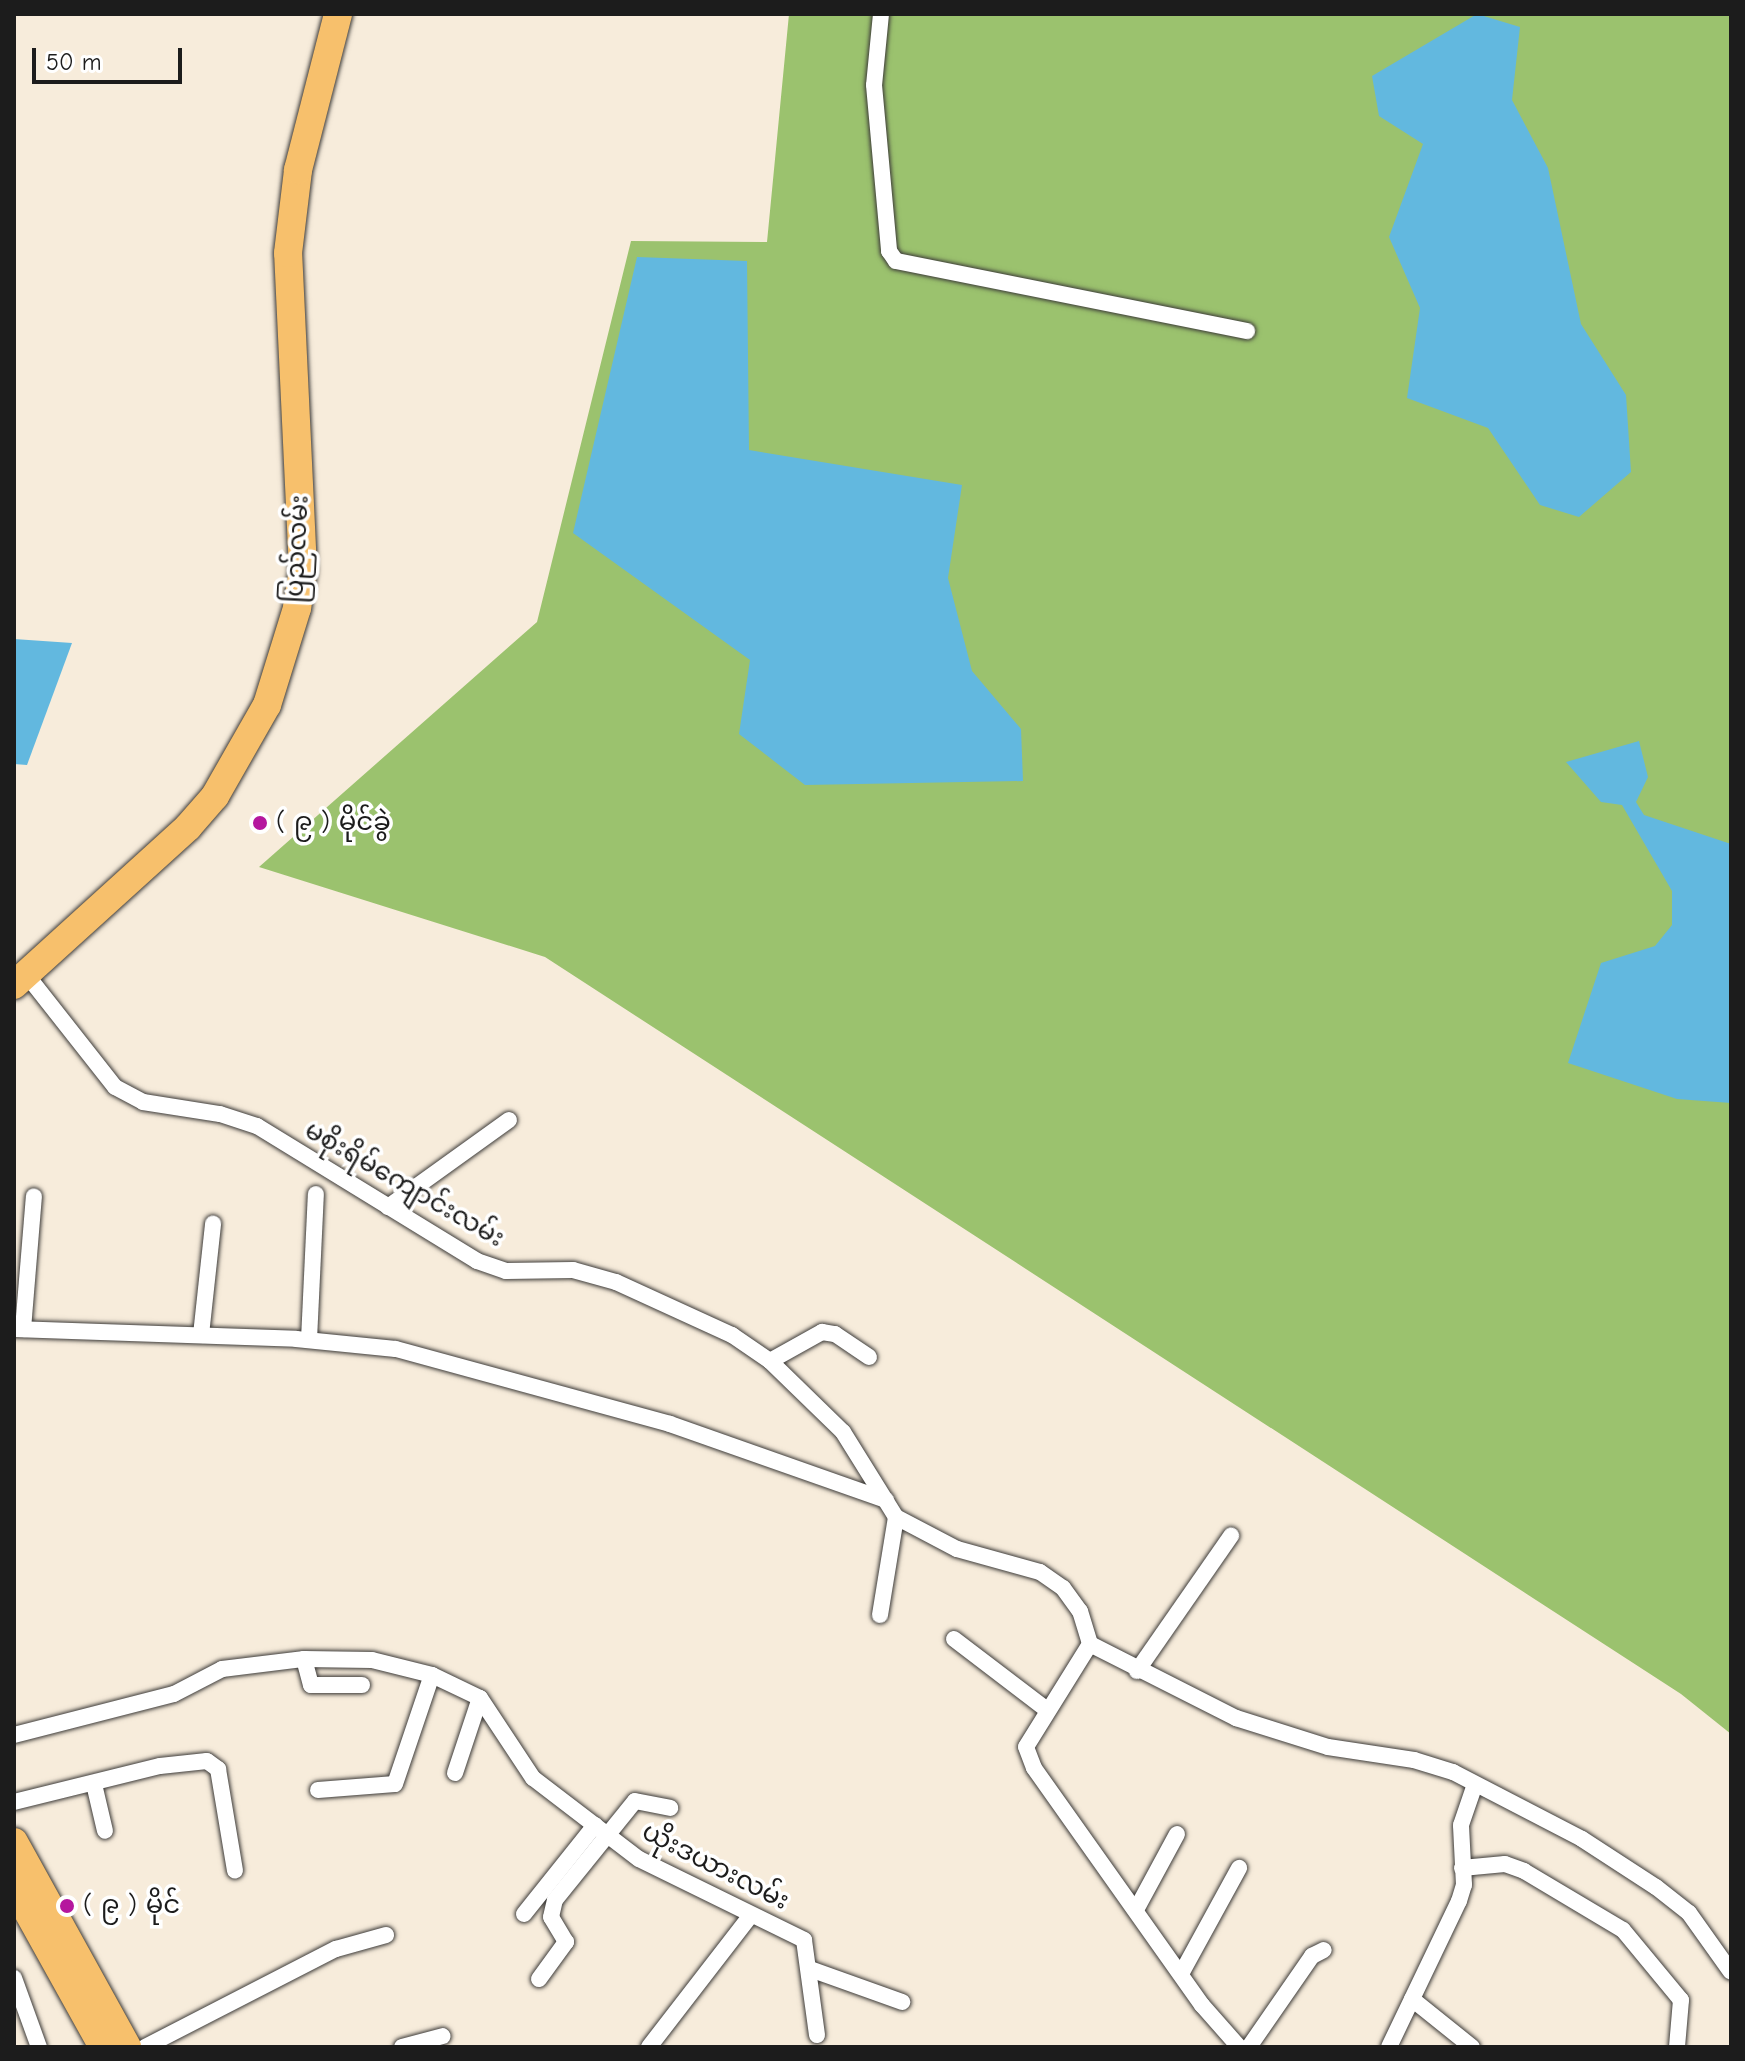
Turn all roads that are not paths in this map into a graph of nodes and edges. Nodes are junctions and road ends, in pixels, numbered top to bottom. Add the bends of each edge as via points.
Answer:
1 (338, 14) edge
2 (881, 14) edge
3 (1247, 331) dead end
4 (20, 980) edge
5 (509, 1120) dead end
6 (316, 1194) dead end
7 (34, 1196) dead end
8 (388, 1207) junction
9 (213, 1224) dead end
10 (18, 1329) edge
11 (201, 1335) junction
12 (309, 1340) junction
13 (869, 1357) dead end
14 (770, 1361) junction
15 (886, 1500) junction
16 (896, 1517) junction
17 (1231, 1536) dead end
18 (880, 1615) dead end
19 (954, 1639) dead end
20 (1090, 1644) junction
21 (304, 1659) junction
22 (1137, 1671) junction
23 (432, 1675) junction
24 (362, 1685) dead end
25 (480, 1698) junction
26 (1046, 1709) junction
27 (14, 1735) edge
28 (455, 1773) dead end
29 (94, 1784) junction
30 (1475, 1784) junction
31 (318, 1790) dead end
32 (14, 1802) edge
33 (670, 1808) dead end
34 (600, 1830) junction
35 (105, 1831) dead end
36 (1177, 1834) dead end
37 (14, 1842) edge
38 (1239, 1868) dead end
39 (1462, 1868) junction
40 (235, 1871) dead end
41 (22, 1895) edge
42 (1137, 1908) junction
43 (524, 1914) dead end
44 (751, 1915) junction
45 (386, 1935) dead end
46 (1324, 1950) dead end
47 (810, 1969) junction
48 (1731, 1972) edge
49 (1181, 1974) junction
50 (14, 1978) edge
51 (539, 1979) dead end
52 (1412, 1999) junction
53 (902, 2002) dead end
54 (817, 2035) dead end
55 (443, 2036) dead end
56 (39, 2047) edge
57 (103, 2047) edge
58 (127, 2047) edge
59 (145, 2047) edge
60 (402, 2047) edge
61 (649, 2047) edge
62 (1239, 2047) edge
63 (1249, 2047) edge
64 (1389, 2047) edge
65 (1472, 2047) edge
66 (1677, 2047) edge

1 - 4 highway, ပြည်လမ်း via 298,170 288,253 304,544 297,608 272,690 215,796
2 - 3 street via 874,85 889,251 896,261
4 - 8 street, မစိုးရိမ်ကျောင်းလမ်း via 115,1087 143,1102 220,1114 257,1126
5 - 8 street
6 - 12 street
7 - 10 street
8 - 14 street, မစိုးရိမ်ကျောင်းလမ်း via 477,1261 506,1271 573,1270 661,1298
9 - 11 street
10 - 11 street
11 - 12 street
12 - 15 street via 396,1349 670,1424
13 - 14 street via 835,1334 822,1332
14 - 15 street, မစိုးရိမ်ကျောင်းလမ်း via 843,1432
15 - 16 street, မစိုးရိမ်ကျောင်းလမ်း
16 - 18 street
16 - 20 street via 957,1549 1040,1572 1063,1588 1080,1611
17 - 22 street
19 - 26 street
20 - 22 street
20 - 26 street
21 - 23 street via 372,1660
21 - 24 street via 311,1685
21 - 27 street via 222,1669 174,1694
22 - 30 street via 1236,1718 1328,1747 1414,1760
23 - 25 street
23 - 31 street via 395,1784
25 - 28 street
25 - 34 street, ယိုးဒယားလမ်း via 533,1778
26 - 42 street via 1026,1747 1034,1768
29 - 32 street
29 - 35 street
29 - 40 street via 160,1766 207,1761 218,1769
30 - 39 street via 1461,1825
30 - 48 street via 1582,1839 1656,1887 1689,1913
33 - 34 street via 639,1798
34 - 43 street
34 - 44 street, ယိုးဒယားလမ်း via 639,1859
34 - 51 street via 555,1900 551,1917 566,1942
36 - 42 street
37 - 41 highway
38 - 49 street
39 - 52 street via 1459,1901
39 - 66 street via 1505,1864 1524,1871 1623,1930 1681,2000
41 - 57 highway
41 - 58 highway
42 - 49 street
44 - 47 street, ယိုးဒယားလမ်း via 804,1940
44 - 61 street
45 - 59 street via 336,1949
46 - 63 street via 1312,1956
47 - 53 street
47 - 54 street, ယိုးဒယားလမ်း
49 - 62 street
50 - 56 street
52 - 64 street
52 - 65 street
55 - 60 street

